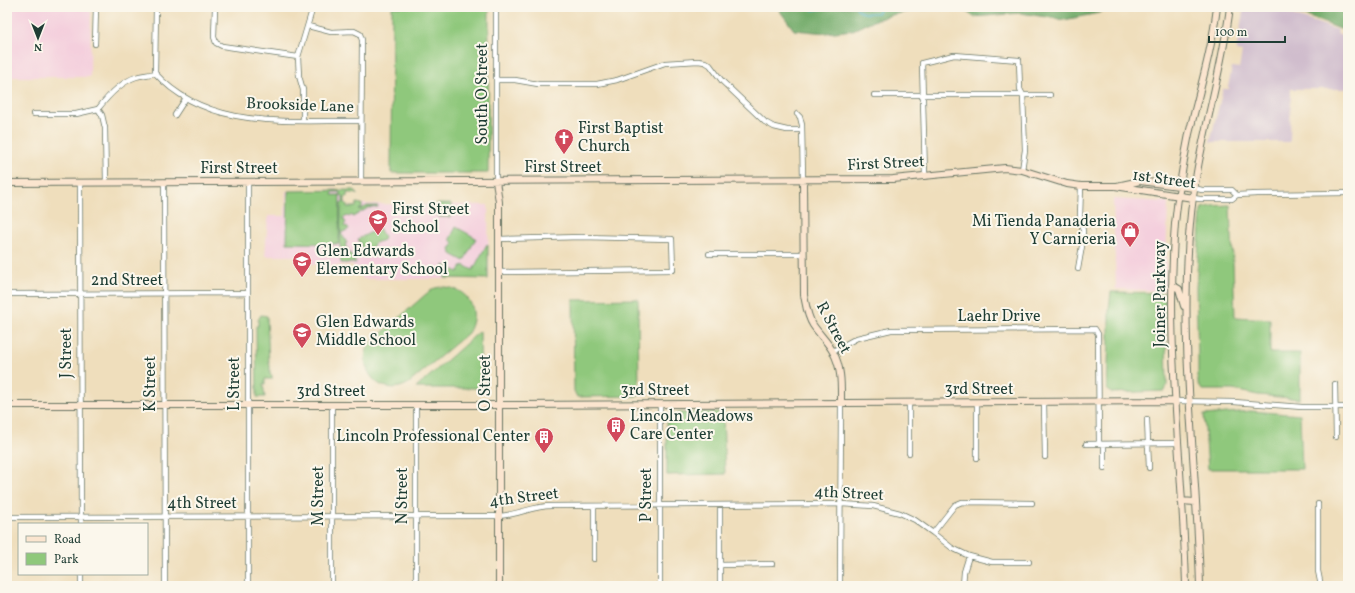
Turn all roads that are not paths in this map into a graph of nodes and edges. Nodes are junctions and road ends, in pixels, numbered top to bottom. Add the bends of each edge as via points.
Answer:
1 (96, 7) edge
2 (156, 7) edge
3 (215, 7) edge
4 (313, 7) edge
5 (496, 7) edge
6 (1217, 7) edge
7 (1230, 7) edge
8 (308, 26) junction
9 (95, 44) dead end
10 (298, 57) junction
11 (155, 73) junction
12 (496, 80) junction
13 (924, 95) junction
14 (1023, 95) junction
15 (1050, 95) dead end
16 (874, 96) dead end
17 (186, 98) junction
18 (98, 109) junction
19 (34, 114) dead end
20 (797, 114) dead end
21 (175, 116) dead end
22 (304, 120) junction
23 (361, 121) junction
24 (802, 130) junction
25 (1022, 170) junction
26 (925, 175) junction
27 (803, 180) junction
28 (496, 181) junction
29 (106, 182) junction
30 (164, 182) junction
31 (248, 182) junction
32 (361, 182) junction
33 (7, 183) edge
34 (80, 183) junction
35 (1081, 186) junction
36 (1115, 186) junction
37 (1180, 186) junction
38 (1194, 188) junction
39 (1348, 193) edge
40 (1178, 195) junction
41 (1237, 195) junction
42 (1193, 198) junction
43 (499, 239) junction
44 (709, 254) dead end
45 (803, 254) junction
46 (1078, 269) dead end
47 (499, 272) junction
48 (1172, 285) junction
49 (248, 293) junction
50 (7, 294) edge
51 (80, 294) junction
52 (164, 294) junction
53 (1187, 321) junction
54 (833, 351) junction
55 (1335, 384) dead end
56 (1175, 401) junction
57 (1189, 401) junction
58 (977, 402) junction
59 (1044, 402) junction
60 (1099, 402) junction
61 (841, 403) junction
62 (909, 403) junction
63 (660, 404) junction
64 (7, 405) edge
65 (80, 405) junction
66 (165, 405) junction
67 (248, 405) junction
68 (332, 405) junction
69 (416, 405) junction
70 (499, 405) junction
71 (1336, 407) junction
72 (1348, 407) edge
73 (1147, 419) dead end
74 (1336, 437) dead end
75 (1177, 443) junction
76 (1086, 444) dead end
77 (1102, 444) junction
78 (1148, 444) junction
79 (909, 453) dead end
80 (1045, 457) dead end
81 (977, 458) dead end
82 (1104, 468) dead end
83 (1149, 468) dead end
84 (1181, 501) junction
85 (1195, 502) junction
86 (1032, 503) dead end
87 (841, 504) junction
88 (1318, 504) dead end
89 (660, 505) junction
90 (720, 505) junction
91 (594, 506) junction
92 (165, 516) junction
93 (248, 516) junction
94 (332, 516) junction
95 (416, 516) junction
96 (499, 516) junction
97 (7, 517) edge
98 (80, 517) junction
99 (80, 523) edge
100 (933, 533) junction
101 (969, 556) junction
102 (594, 559) dead end
103 (1029, 562) dead end
104 (772, 564) dead end
105 (720, 565) junction
106 (81, 575) edge
107 (81, 586) edge
108 (165, 586) edge
109 (248, 586) edge
110 (332, 586) edge
111 (416, 586) edge
112 (499, 586) edge
113 (660, 586) edge
114 (720, 586) edge
115 (840, 586) edge
116 (962, 586) edge
117 (1186, 586) edge
118 (1200, 586) edge
119 (1321, 586) edge

1 - 9 street
2 - 11 street
3 - 10 street via 216,43
4 - 8 street
5 - 12 street, South O Street
6 - 37 street, Joiner Parkway
7 - 38 street, Joiner Parkway via 1224,52 1202,140
8 - 10 street
8 - 23 street via 331,32 354,31 360,34
10 - 22 street
11 - 17 street, Brookside Lane
11 - 18 street via 136,77 123,84
12 - 24 street via 538,84 597,84 617,80 665,62 705,62 765,122 787,130
12 - 28 street, South O Street
13 - 14 street
13 - 14 street via 922,63 954,55 1019,60 1020,89
13 - 16 street
13 - 26 street
14 - 15 street
14 - 25 street via 1025,150
17 - 21 street
17 - 22 street, Brookside Lane via 215,112 232,116 265,120
18 - 19 street via 66,115
18 - 29 street via 105,128
20 - 24 street, R Street via 801,120
22 - 23 street, Brookside Lane
23 - 32 street
24 - 27 street, R Street
25 - 26 street, First Street via 1005,168
25 - 35 street, First Street
26 - 27 street, First Street via 893,179
27 - 28 street, First Street
27 - 45 street, R Street
28 - 32 street, First Street
28 - 43 street, O Street
29 - 30 street, First Street
29 - 34 street, First Street
30 - 31 street, First Street
30 - 52 street, K Street
31 - 32 street, First Street
31 - 49 street, L Street
33 - 34 street, First Street
34 - 51 street, J Street
35 - 36 street, First Street
35 - 46 street via 1080,216 1083,231
36 - 37 street, 1st Street via 1140,181
36 - 40 street, 1st Street
37 - 38 street, 1st Street
37 - 40 street, Joiner Parkway
38 - 41 street, 1st Street via 1232,190
38 - 42 street, Joiner Parkway
39 - 41 street, 1st Street
40 - 42 street, 1st Street
40 - 48 street, Joiner Parkway
41 - 42 street, 1st Street via 1232,199
42 - 53 street, Joiner Parkway via 1188,256
43 - 47 street, O Street
43 - 47 street via 672,239 673,270
44 - 45 street
45 - 54 street, R Street via 806,309 812,323
47 - 70 street, O Street
48 - 53 street via 1179,289
48 - 56 street, Joiner Parkway
49 - 52 street, 2nd Street
49 - 67 street, L Street
50 - 51 street, 2nd Street
51 - 52 street, 2nd Street
51 - 65 street, J Street
52 - 66 street, K Street
53 - 57 street, Joiner Parkway
54 - 60 street, Laehr Drive via 857,338 891,330 1095,329 1098,334
54 - 61 street, R Street via 841,374
55 - 71 street
56 - 57 street, 3rd Street
56 - 60 street, 3rd Street
56 - 75 street, Joiner Parkway
57 - 71 street, 3rd Street
57 - 85 street, Joiner Parkway
58 - 59 street, 3rd Street
58 - 62 street, 3rd Street
58 - 81 street
59 - 60 street, 3rd Street
59 - 80 street
60 - 77 street
61 - 62 street, 3rd Street
61 - 63 street, 3rd Street
61 - 87 street, R Street
62 - 79 street
63 - 70 street, 3rd Street
63 - 89 street, P Street
64 - 65 street, 3rd Street
65 - 66 street, 3rd Street
65 - 98 street, J Street
66 - 67 street, 3rd Street
66 - 92 street, K Street
67 - 68 street, 3rd Street
67 - 93 street, L Street
68 - 69 street, 3rd Street
68 - 94 street, M Street
69 - 70 street, 3rd Street
69 - 95 street, N Street
70 - 96 street, O Street
71 - 72 street, 3rd Street
71 - 74 street
73 - 78 street
75 - 78 street
75 - 84 street, Joiner Parkway
76 - 77 street
77 - 78 street
77 - 82 street
78 - 83 street
84 - 85 street
84 - 117 street, Joiner Parkway
85 - 118 street, Joiner Parkway
86 - 100 street via 962,502 955,505
87 - 90 street, 4th Street
87 - 100 street, 4th Street via 886,508 905,515
87 - 115 street, R Street
88 - 119 street via 1318,571
89 - 90 street, 4th Street
89 - 91 street, 4th Street
89 - 113 street, P Street
90 - 105 street
91 - 96 street, 4th Street via 541,506
91 - 102 street
92 - 93 street, 4th Street
92 - 98 street, 4th Street
92 - 108 street, K Street
93 - 94 street, 4th Street
93 - 109 street, L Street
94 - 95 street, 4th Street
94 - 110 street, M Street
95 - 96 street, 4th Street
95 - 111 street, N Street
96 - 112 street, O Street
97 - 98 street, 4th Street
98 - 99 street, J Street
100 - 101 street, 4th Street via 952,548
101 - 103 street, 4th Street via 992,562
101 - 116 street
104 - 105 street
105 - 114 street
106 - 107 street

